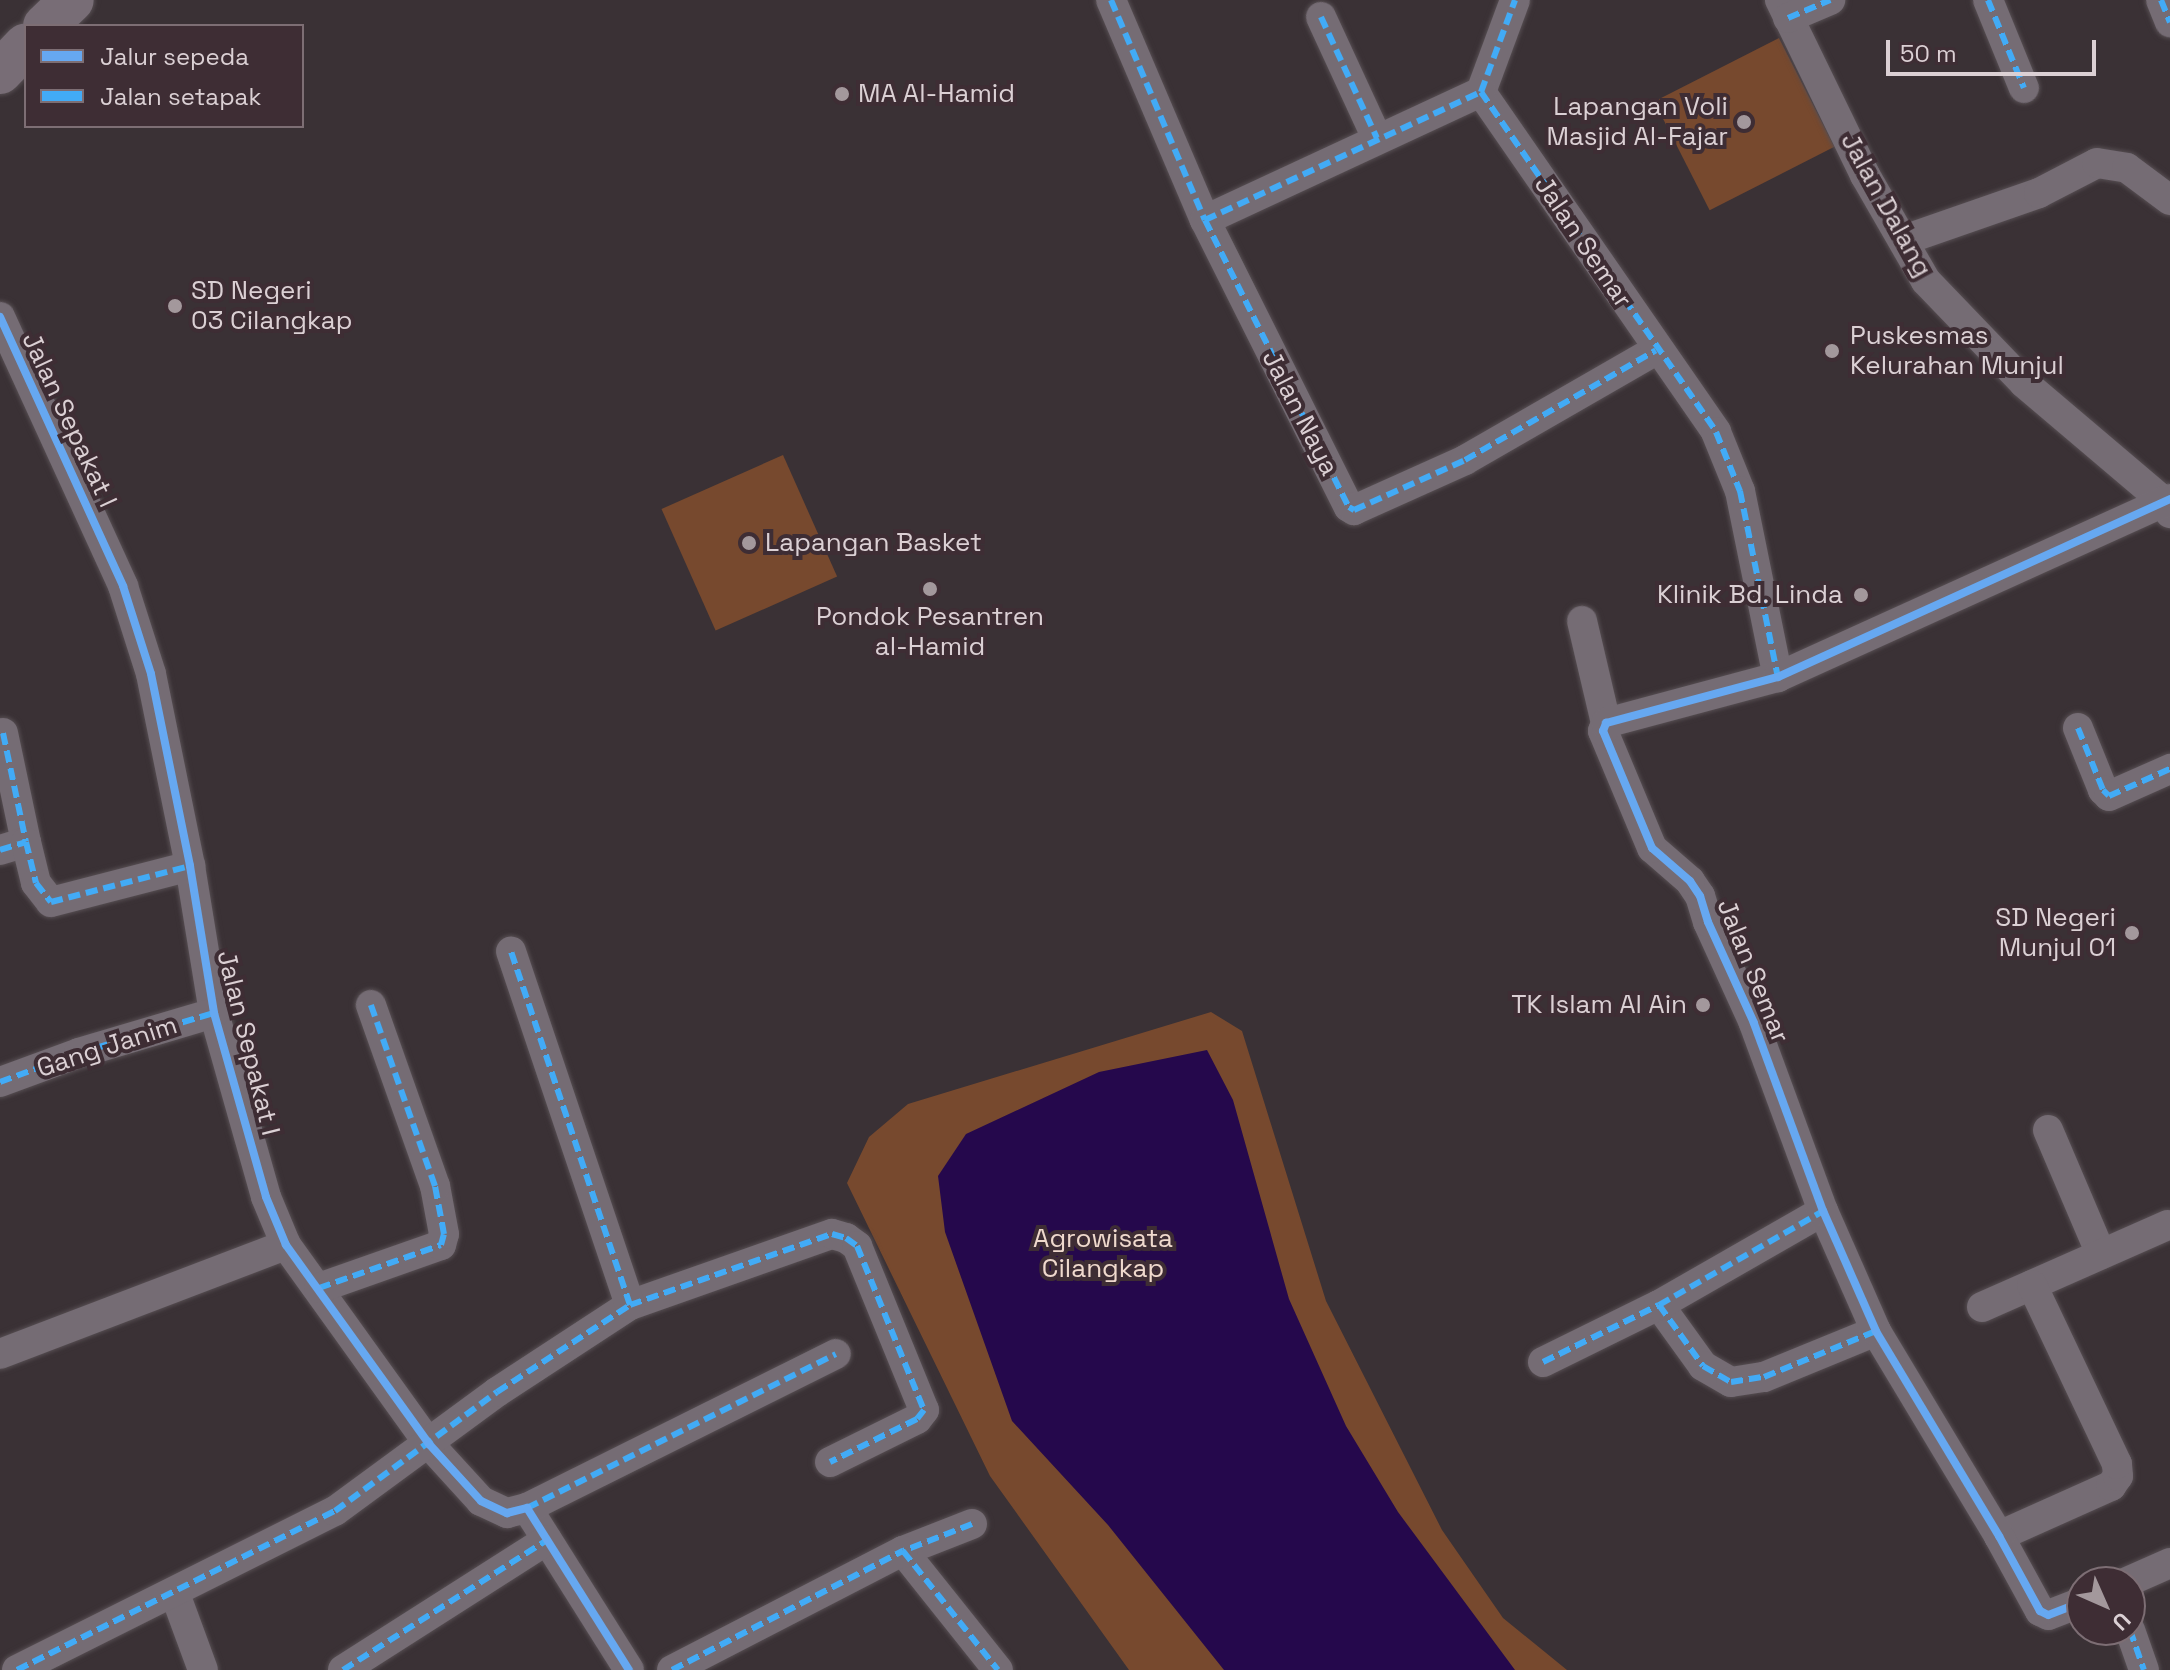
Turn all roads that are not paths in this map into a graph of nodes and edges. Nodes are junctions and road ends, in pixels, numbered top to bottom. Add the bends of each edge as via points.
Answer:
1 (72, 0) edge
2 (1111, 0) edge
3 (1515, 0) edge
4 (1830, 0) edge
5 (1988, 0) edge
6 (2161, 0) edge
7 (1784, 9) edge
8 (1321, 17) dead end
9 (2170, 22) edge
10 (47, 24) edge
11 (24, 47) edge
12 (0, 72) edge
13 (2024, 88) dead end
14 (1481, 92) junction
15 (1377, 138) junction
16 (2170, 200) edge
17 (1205, 220) junction
18 (1904, 240) junction
19 (0, 317) edge
20 (1656, 350) junction
21 (2168, 504) edge
22 (1582, 621) dead end
23 (1778, 677) junction
24 (1606, 723) junction
25 (2078, 728) dead end
26 (3, 733) dead end
27 (2170, 769) edge
28 (13, 846) edge
29 (190, 866) junction
30 (511, 951) dead end
31 (371, 1005) dead end
32 (214, 1013) junction
33 (0, 1082) edge
34 (2048, 1130) dead end
35 (1823, 1211) junction
36 (2168, 1225) dead end
37 (286, 1245) junction
38 (2101, 1254) junction
39 (2032, 1285) junction
40 (319, 1288) junction
41 (630, 1305) junction
42 (1659, 1305) junction
43 (1982, 1307) dead end
44 (1876, 1331) junction
45 (0, 1354) edge
46 (836, 1354) dead end
47 (1543, 1362) dead end
48 (429, 1444) junction
49 (830, 1462) dead end
50 (527, 1508) junction
51 (972, 1524) dead end
52 (1999, 1536) junction
53 (547, 1540) junction
54 (903, 1551) junction
55 (2170, 1563) edge
56 (2146, 1574) edge
57 (178, 1602) dead end
58 (2066, 1608) edge
59 (2136, 1646) edge
60 (17, 1670) edge
61 (203, 1670) edge
62 (343, 1670) edge
63 (629, 1670) edge
64 (672, 1670) edge
65 (998, 1670) edge
66 (2144, 1670) edge

1 - 10 street
2 - 17 street, Jalan Naya
3 - 14 street
4 - 7 street
5 - 13 street
6 - 9 street
7 - 18 street, Jalan Dalang via 1865,175
8 - 15 street
11 - 12 street
14 - 15 street
14 - 20 street, Jalan Semar
15 - 17 street
16 - 18 street via 2127,168 2097,163 2039,193
17 - 20 street, Jalan Naya via 1346,504 1354,510 1465,460
18 - 21 street, Jalan Dalang via 1926,281 2024,383
19 - 29 street, Jalan Sepakat I via 123,586 151,674
20 - 23 street, Jalan Semar via 1716,432 1733,467
21 - 23 street
22 - 24 street, Jalan Semar
23 - 24 street
24 - 35 street, Jalan Semar via 1603,731 1652,848 1700,896 1754,1023
25 - 27 street via 2106,794
26 - 28 street
28 - 29 street via 51,902
29 - 32 street, Jalan Sepakat I
30 - 41 street
31 - 40 street via 435,1186 444,1234 441,1245
32 - 33 street, Gang Janim
32 - 37 street, Jalan Sepakat I via 266,1197
34 - 38 street
35 - 42 street
35 - 44 street, Jalan Semar
36 - 38 street
37 - 40 street, Jalan Sepakat I
37 - 45 street
38 - 39 street
39 - 43 street
39 - 52 street via 2117,1464 2118,1476 2111,1486
40 - 48 street, Jalan Sepakat I
41 - 48 street via 497,1392
41 - 49 street via 832,1234 857,1246 924,1410 917,1419
42 - 44 street via 1703,1366 1731,1382 1764,1377
42 - 47 street
44 - 52 street, Jalan Semar
46 - 50 street
48 - 50 street, Jalan Sepakat I via 481,1501 507,1513
48 - 60 street via 335,1511
50 - 53 street
51 - 54 street
52 - 58 street, Jalan Semar via 2040,1611 2048,1615
53 - 62 street
53 - 63 street
54 - 64 street
54 - 65 street
55 - 56 street
57 - 61 street
59 - 66 street

